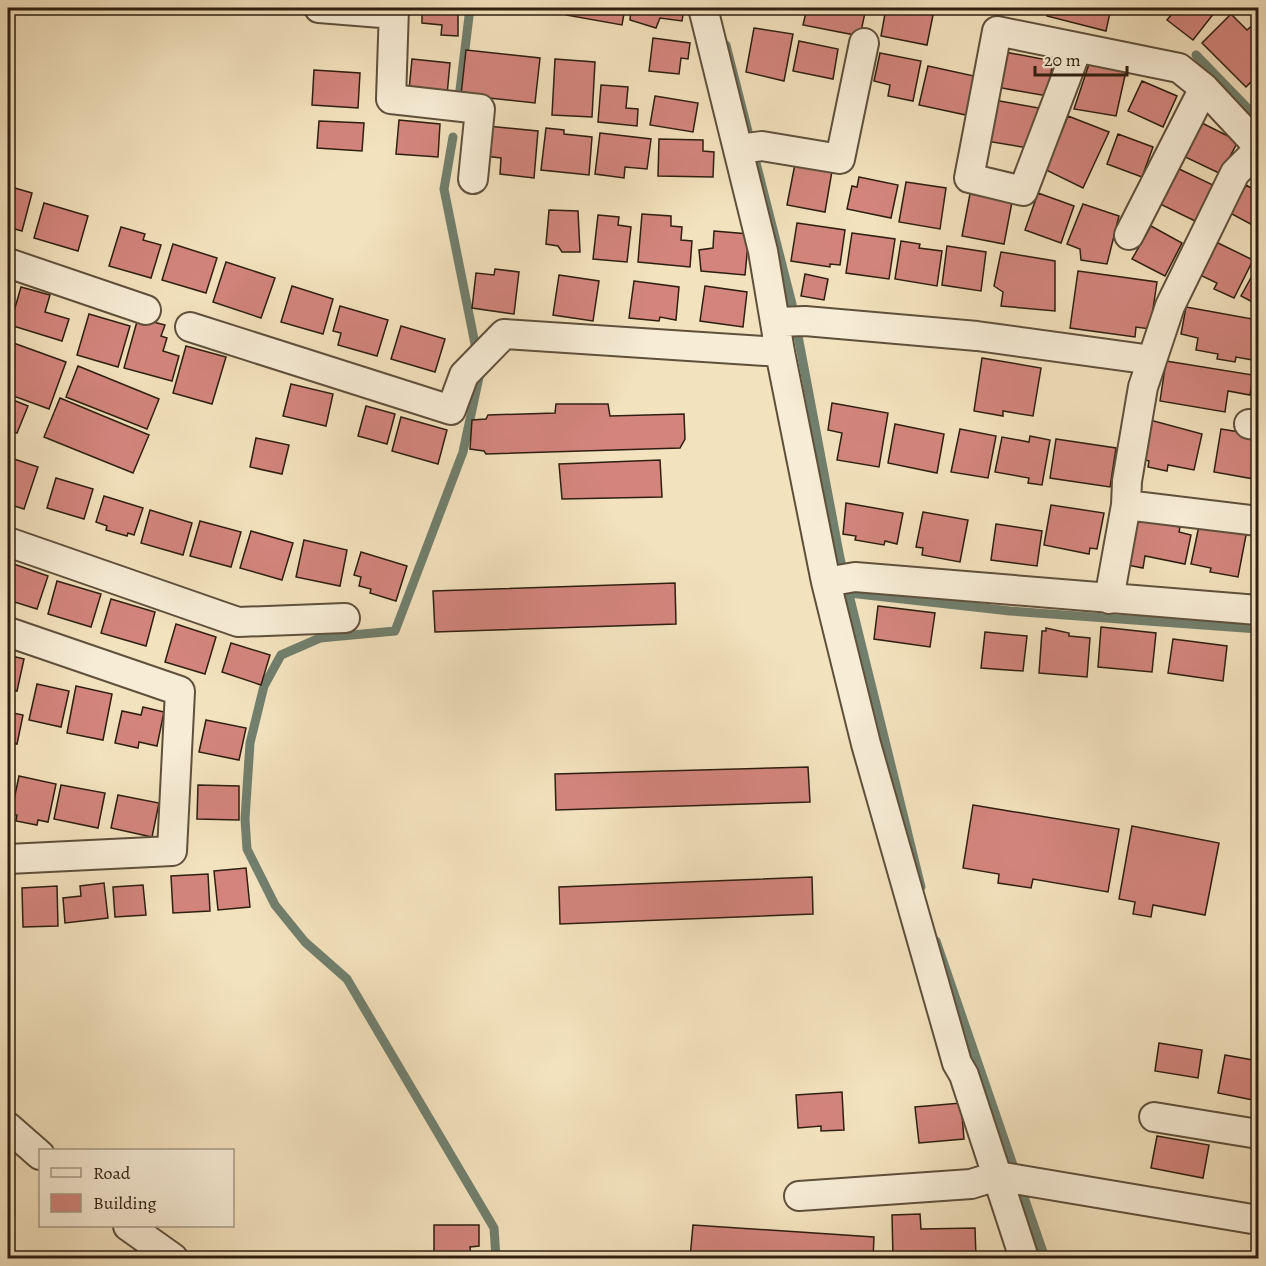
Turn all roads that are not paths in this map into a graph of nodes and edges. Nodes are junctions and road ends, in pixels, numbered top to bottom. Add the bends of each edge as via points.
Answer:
1 (319, 8) edge
2 (703, 8) edge
3 (394, 11) edge
4 (864, 43) dead end
5 (1077, 49) junction
6 (1204, 88) junction
7 (749, 148) junction
8 (1258, 148) edge
9 (473, 179) dead end
10 (1129, 235) dead end
11 (8, 263) edge
12 (146, 310) dead end
13 (790, 321) junction
14 (190, 327) dead end
15 (780, 352) junction
16 (1152, 360) junction
17 (1126, 505) junction
18 (1258, 521) edge
19 (8, 542) edge
20 (841, 579) junction
21 (1109, 599) junction
22 (1258, 610) edge
23 (345, 618) dead end
24 (8, 632) edge
25 (8, 859) edge
26 (1154, 1117) dead end
27 (8, 1127) edge
28 (1258, 1134) edge
29 (39, 1154) edge
30 (1008, 1178) junction
31 (799, 1196) dead end
32 (1258, 1220) edge
33 (129, 1227) edge
34 (173, 1258) edge
35 (1024, 1258) edge

1 - 3 street
2 - 7 street
3 - 9 street via 391,99 480,109
4 - 7 street via 840,159
5 - 5 street via 998,31 969,178 1023,191
5 - 6 street via 1179,68
6 - 8 street
6 - 10 street
7 - 13 street
8 - 16 street via 1235,173 1170,306
11 - 12 street
13 - 15 street
13 - 16 street via 977,336
14 - 15 street via 451,410 464,375 504,334
15 - 20 street
16 - 17 street via 1143,387
17 - 18 street
17 - 21 street
19 - 23 street via 238,622
20 - 21 street
20 - 30 street via 866,744 918,933 957,1063
21 - 22 street
24 - 25 street via 180,691 172,851
26 - 28 street
27 - 29 street
30 - 31 street
30 - 32 street
30 - 35 street
33 - 34 street

